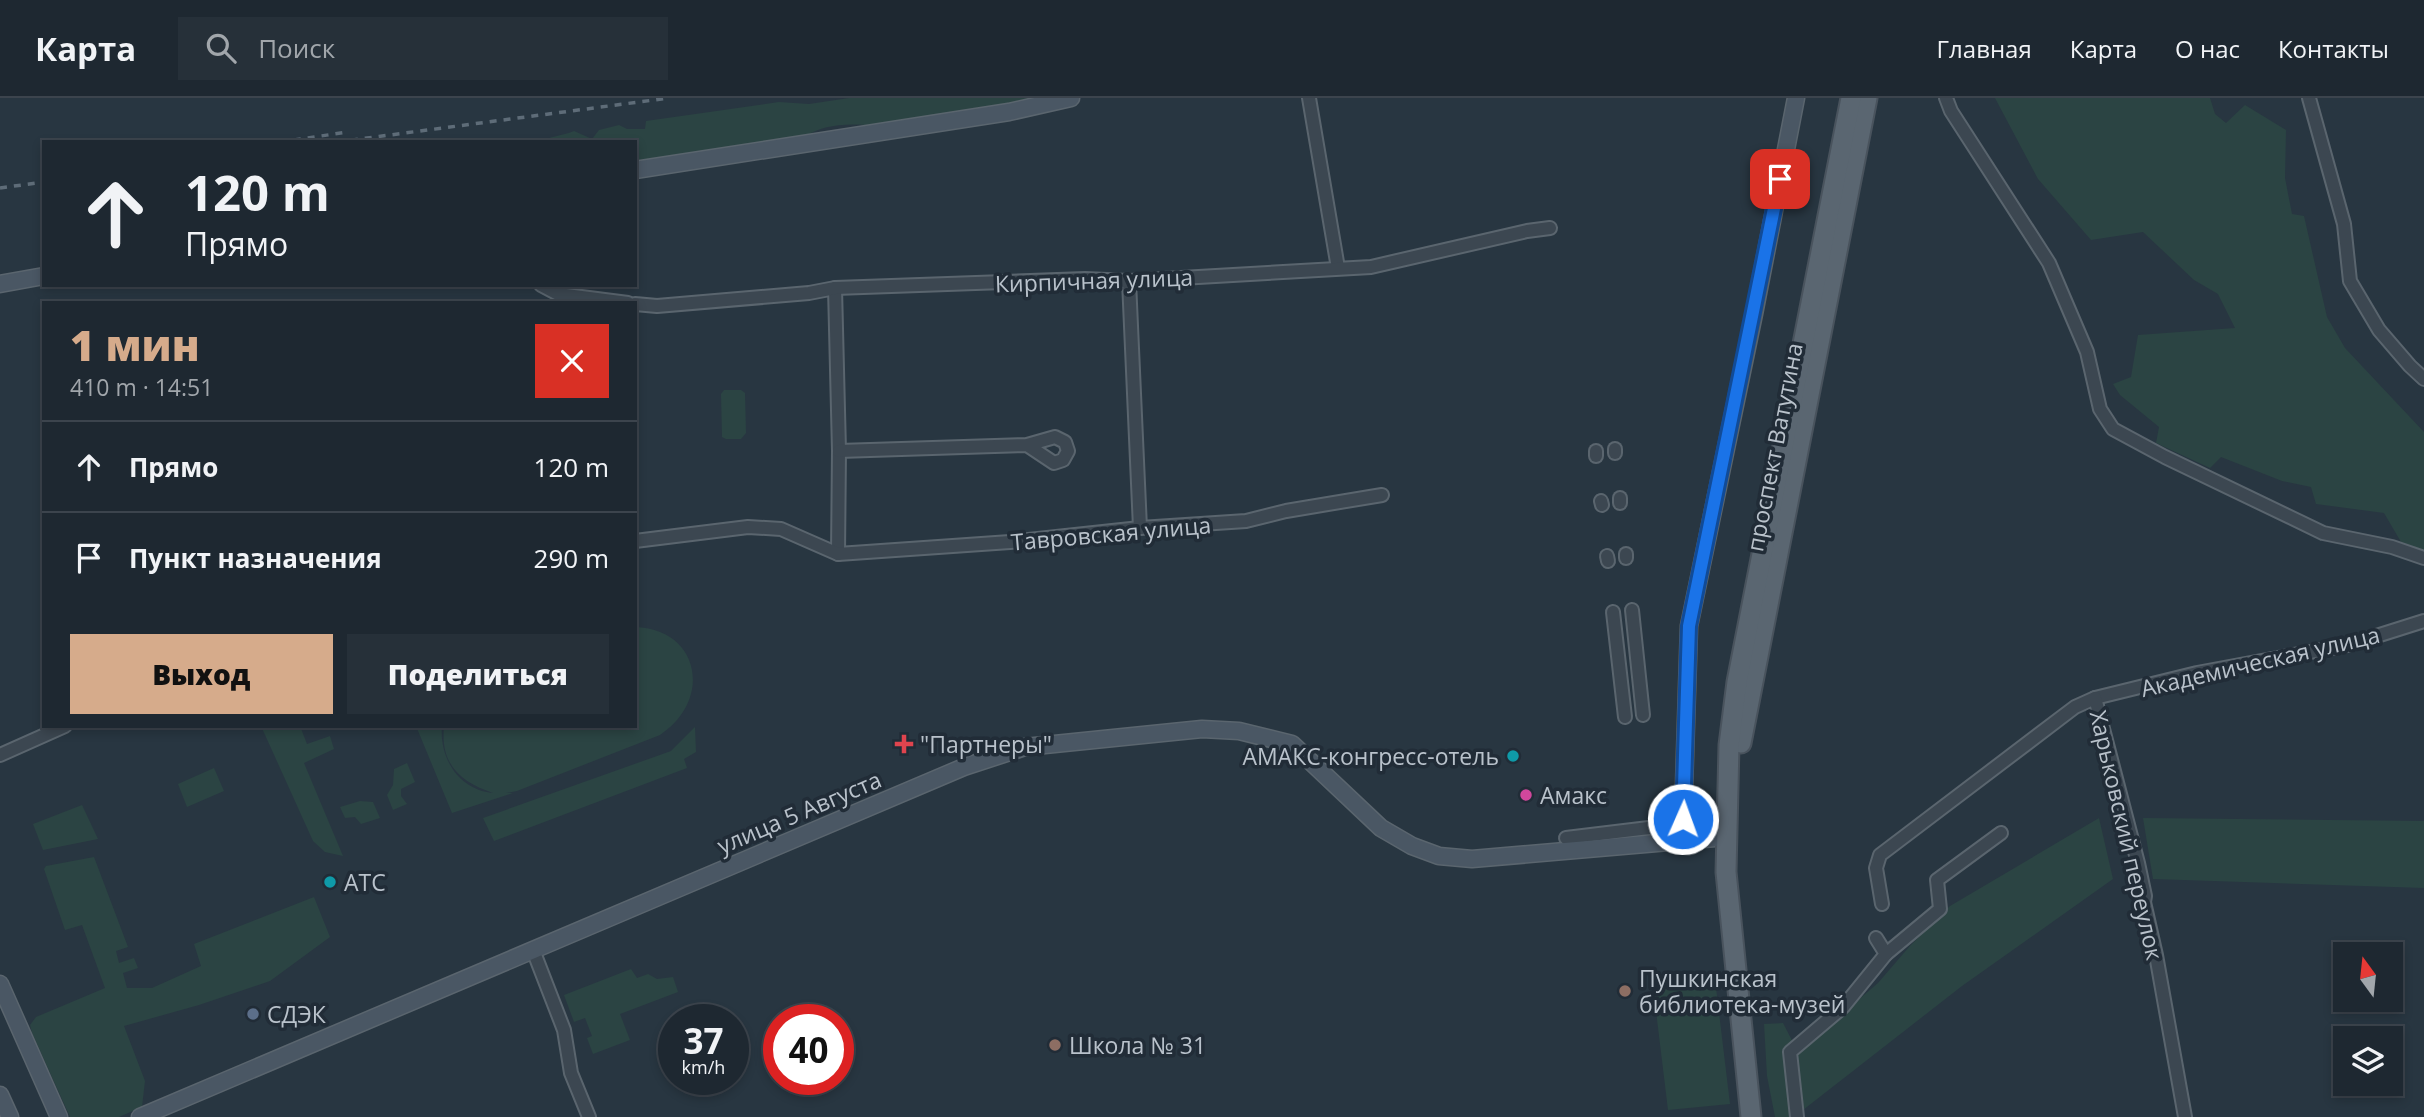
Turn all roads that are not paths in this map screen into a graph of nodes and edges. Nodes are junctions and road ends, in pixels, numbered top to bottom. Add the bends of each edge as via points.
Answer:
1 (1071, 98) edge
2 (1309, 98) edge
3 (1796, 98) edge
4 (1851, 98) edge
5 (1867, 98) edge
6 (1946, 98) edge
7 (2309, 98) edge
8 (637, 170) edge
9 (1550, 228) dead end
10 (1338, 268) junction
11 (42, 276) edge
12 (1129, 281) junction
13 (0, 284) edge
14 (545, 287) edge
15 (835, 288) junction
16 (612, 301) edge
17 (637, 304) edge
18 (2424, 379) edge
19 (1027, 445) dead end
20 (839, 452) junction
21 (1382, 495) dead end
22 (1140, 528) junction
23 (637, 541) edge
24 (838, 554) junction
25 (2424, 558) edge
26 (1632, 610) dead end
27 (1613, 612) dead end
28 (2424, 621) edge
29 (2095, 698) junction
30 (1643, 715) dead end
31 (1625, 717) dead end
32 (61, 728) edge
33 (0, 755) edge
34 (1727, 806) junction
35 (1667, 831) junction
36 (2001, 833) dead end
37 (1727, 837) junction
38 (1566, 838) dead end
39 (1882, 904) dead end
40 (1876, 938) dead end
41 (533, 950) junction
42 (1886, 954) junction
43 (0, 984) edge
44 (0, 1096) edge
45 (9, 1117) edge
46 (59, 1117) edge
47 (140, 1117) edge
48 (589, 1117) edge
49 (1751, 1117) edge
50 (1797, 1117) edge
51 (2185, 1117) edge

1 - 8 street via 996,114
2 - 10 street
3 - 35 street via 1689,626 1683,819
4 - 34 main road, проспект Ватутина via 1737,681
5 - 34 main road, проспект Ватутина
6 - 25 street via 2049,262 2087,352 2100,409 2113,429 2323,533
7 - 18 street via 2344,224 2350,281 2379,330
9 - 10 street, Кирпичная улица via 1371,267
10 - 12 street, Кирпичная улица
11 - 13 street
12 - 15 street, Кирпичная улица
12 - 22 street
14 - 16 street via 558,294
15 - 17 street, Кирпичная улица
15 - 20 street
19 - 20 street
20 - 24 street
21 - 22 street, Тавровская улица via 1246,521
22 - 24 street, Тавровская улица
23 - 24 street via 748,527 781,529
26 - 30 street
27 - 31 street
28 - 29 street, Академическая улица via 2348,645 2197,673
29 - 39 street, Харьковский переулок via 2065,715 1880,855 1876,867
29 - 51 street, Харьковский переулок via 2138,863
32 - 33 street
34 - 37 main road, проспект Ватутина
35 - 37 street, улица 5 Августа
35 - 38 street via 1633,827
35 - 41 street, улица 5 Августа via 1472,859 1439,856 1381,828 1292,744 1239,731 1129,736 1025,747 964,767
36 - 42 street via 1937,880 1940,909
37 - 49 main road, проспект Ватутина via 1732,943
40 - 42 street
41 - 47 street, улица 5 Августа
41 - 48 street via 564,1030 571,1073
42 - 50 street via 1843,1007 1790,1052
43 - 46 street
44 - 45 street

